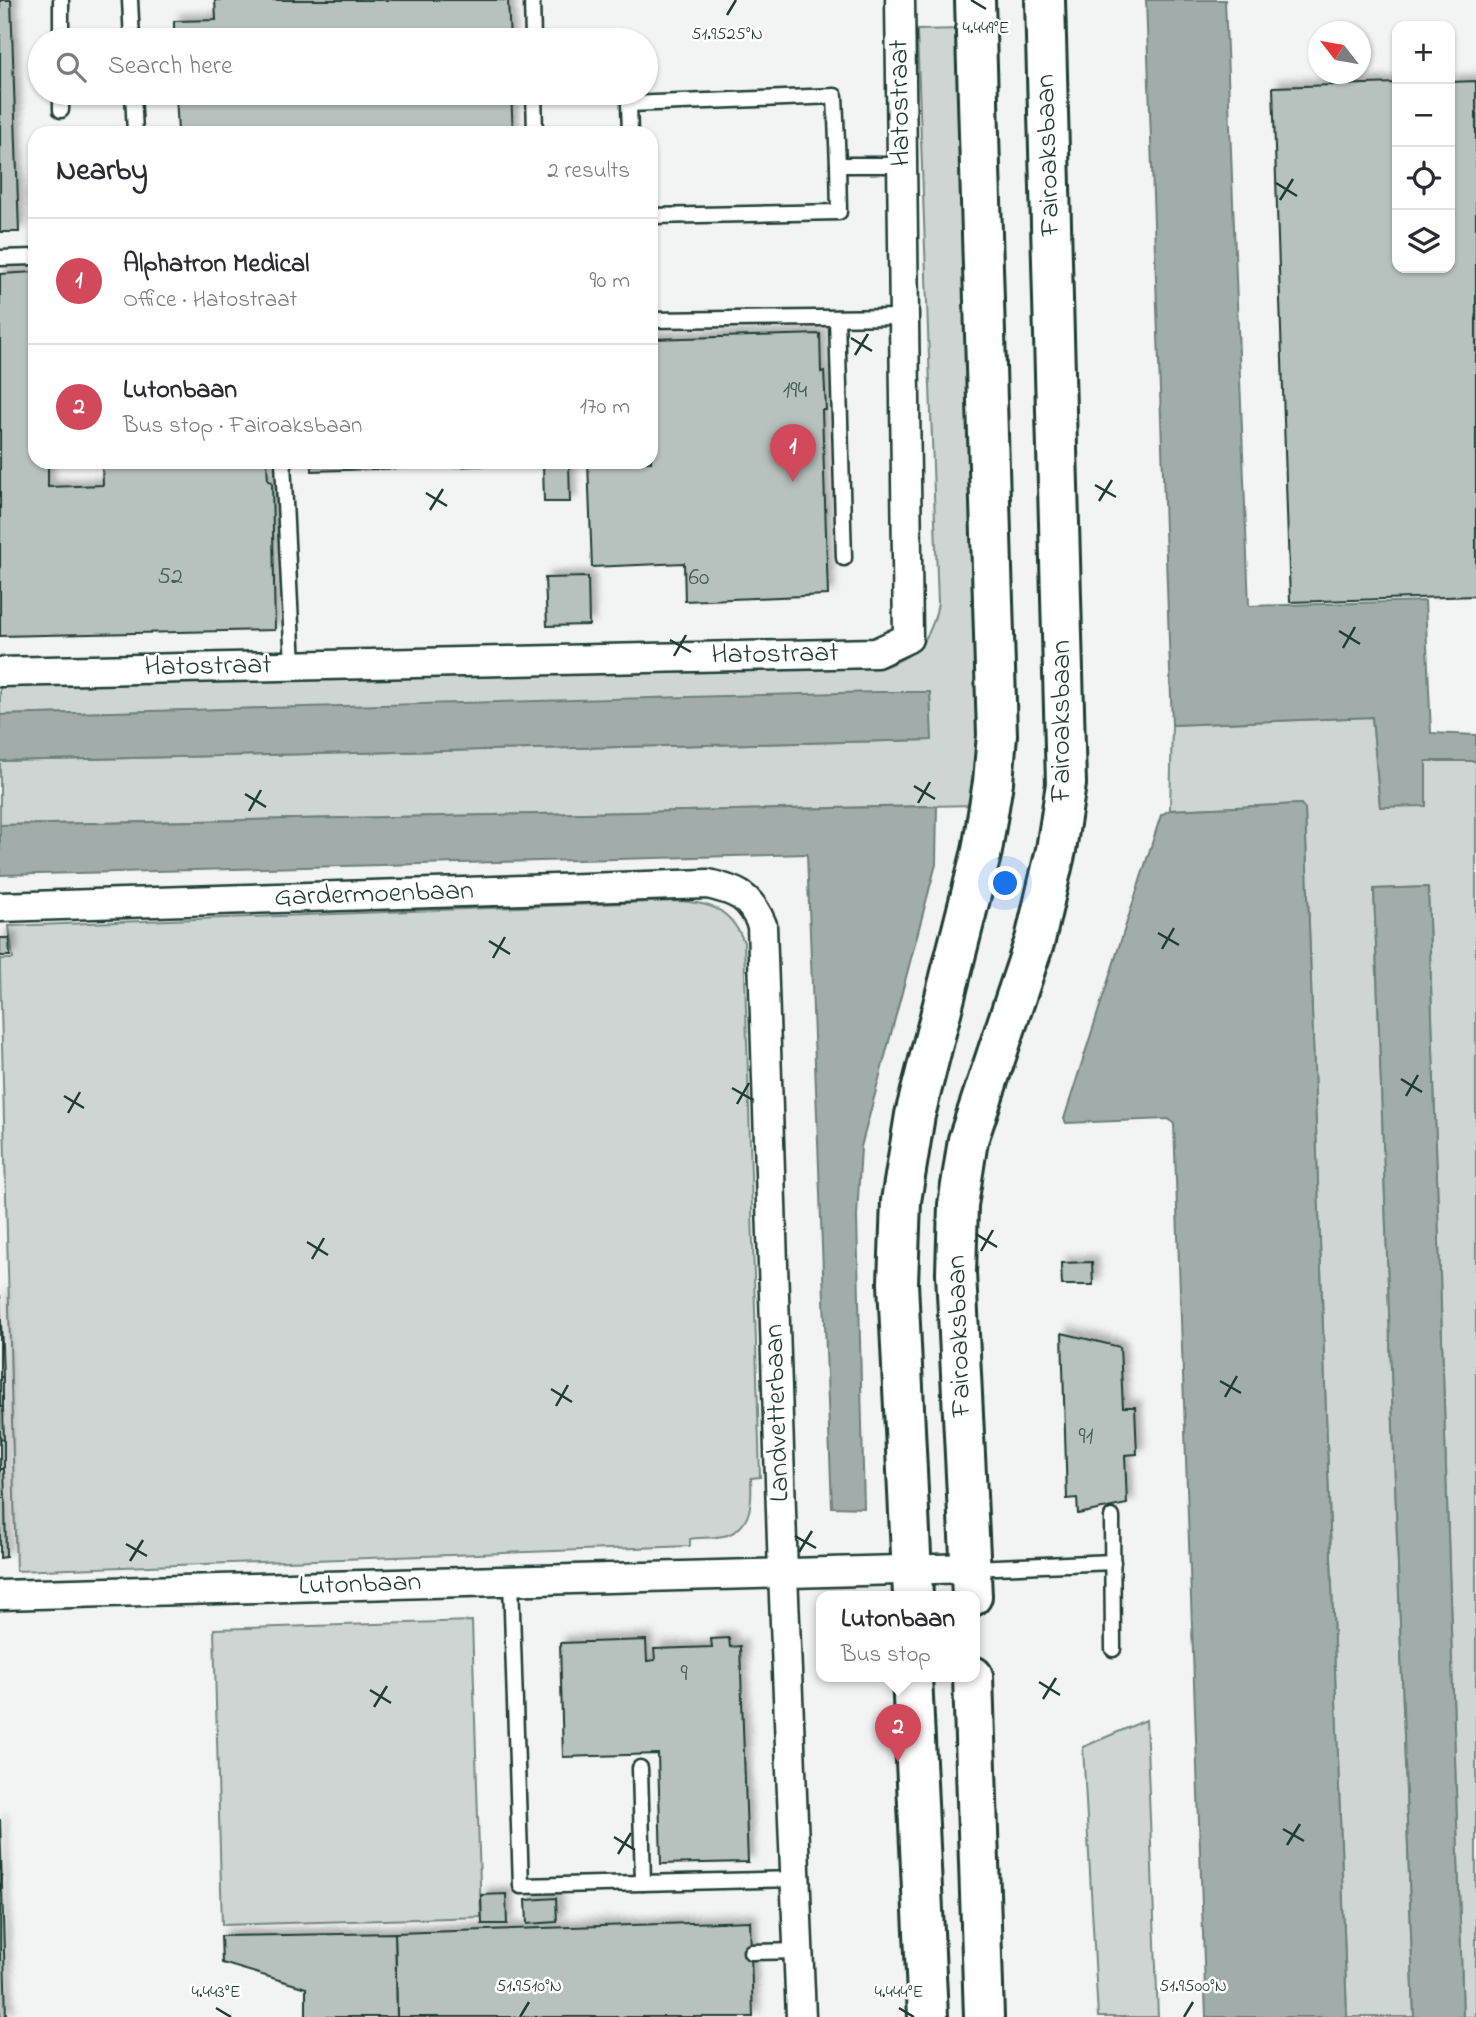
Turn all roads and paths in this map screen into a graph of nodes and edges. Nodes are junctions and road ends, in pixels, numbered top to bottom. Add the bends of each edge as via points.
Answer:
1 (61, 0) edge
2 (130, 0) edge
3 (532, 0) edge
4 (900, 0) edge
5 (975, 0) edge
6 (1045, 0) edge
7 (61, 28) edge
8 (131, 28) edge
9 (533, 28) edge
10 (658, 103) edge
11 (61, 105) edge
12 (134, 105) edge
13 (534, 105) edge
14 (629, 105) edge
15 (61, 110) dead end
16 (135, 126) edge
17 (535, 126) edge
18 (630, 126) edge
19 (838, 165) junction
20 (902, 165) junction
21 (658, 216) edge
22 (28, 257) edge
23 (0, 258) edge
24 (904, 317) junction
25 (838, 318) junction
26 (658, 320) edge
27 (283, 469) edge
28 (844, 558) dead end
29 (293, 665) junction
30 (0, 672) edge
31 (746, 897) joint
32 (0, 907) edge
33 (1112, 1517) dead end
34 (1113, 1562) junction
35 (783, 1573) junction
36 (511, 1581) junction
37 (972, 1582) edge
38 (913, 1583) edge
39 (0, 1595) edge
40 (1113, 1649) dead end
41 (912, 1682) edge
42 (973, 1682) edge
43 (639, 1768) dead end
44 (796, 1879) junction
45 (643, 1883) junction
46 (800, 1951) junction
47 (751, 1952) dead end
48 (801, 2017) edge
49 (928, 2017) edge
50 (984, 2017) edge

1 - 7 lane
2 - 8 lane
3 - 9 lane
4 - 20 street, Hatostraat
5 - 38 main road, Fairoaksbaan via 997,735 982,851 915,1115 901,1201 898,1283
6 - 37 main road, Fairoaksbaan via 1066,784 1035,940 968,1140 958,1205 957,1287
10 - 19 lane via 835,96
11 - 15 lane
12 - 16 lane
13 - 17 lane
14 - 18 lane
19 - 20 lane
19 - 21 lane via 839,212
20 - 24 street, Hatostraat
22 - 23 lane
24 - 25 lane
24 - 29 street, Hatostraat via 908,638 876,653
25 - 26 lane
25 - 28 lane
27 - 29 lane
29 - 30 street, Hatostraat
31 - 32 street, Gardermoenbaan via 708,884
31 - 35 street, Landvetterbaan via 762,925
33 - 34 lane
34 - 37 lane
34 - 40 lane
35 - 36 street, Lutonbaan
35 - 38 street, Lutonbaan
35 - 44 street, Landvetterbaan
36 - 39 street, Lutonbaan
36 - 45 lane via 521,1886
37 - 38 street, Lutonbaan
41 - 49 main road
42 - 50 main road
43 - 45 lane
44 - 45 lane
44 - 46 street, Landvetterbaan
46 - 47 lane
46 - 48 street, Landvetterbaan

